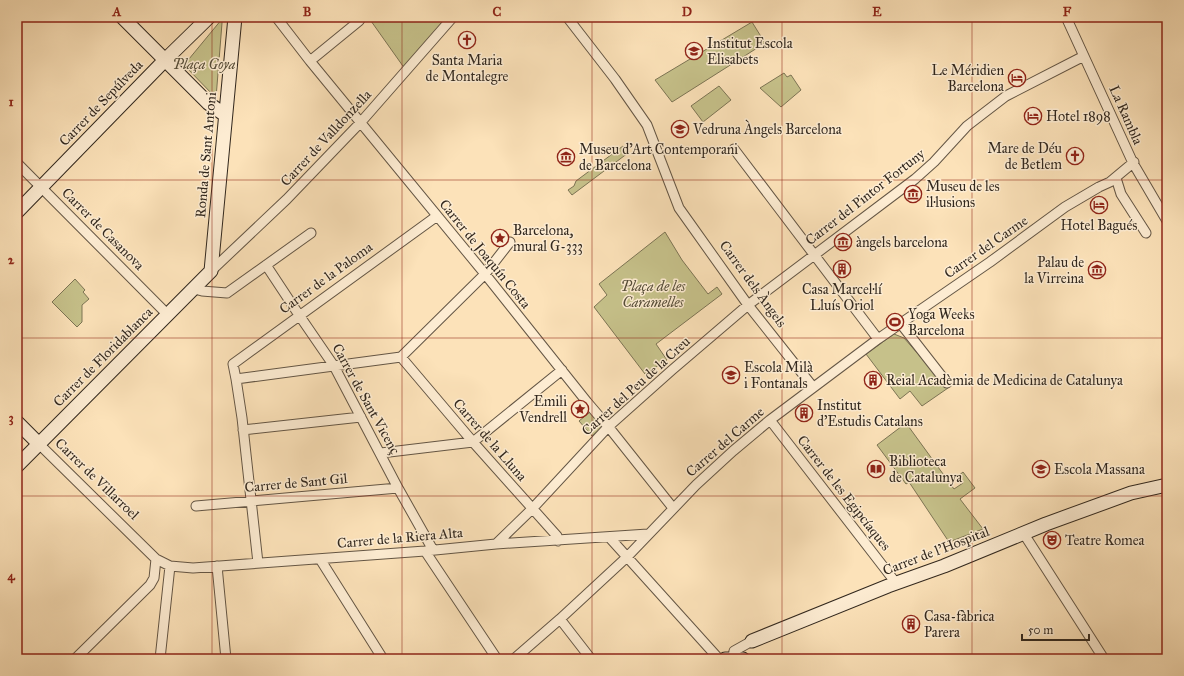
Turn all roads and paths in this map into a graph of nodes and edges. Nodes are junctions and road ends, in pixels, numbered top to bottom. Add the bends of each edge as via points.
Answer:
1 (122, 17) edge
2 (209, 17) edge
3 (235, 17) edge
4 (276, 17) edge
5 (362, 17) edge
6 (453, 17) edge
7 (567, 17) edge
8 (1066, 17) edge
9 (1084, 56) junction
10 (165, 60) junction
11 (310, 61) junction
12 (225, 115) junction
13 (361, 122) junction
14 (734, 149) dead end
15 (1134, 162) junction
16 (17, 163) edge
17 (1116, 178) junction
18 (41, 188) junction
19 (17, 212) edge
20 (437, 216) junction
21 (1167, 221) edge
22 (311, 233) dead end
23 (1146, 233) dead end
24 (510, 242) dead end
25 (815, 255) junction
26 (266, 265) junction
27 (211, 272) junction
28 (485, 274) junction
29 (194, 289) junction
30 (748, 305) junction
31 (168, 314) junction
32 (299, 315) junction
33 (901, 324) junction
34 (878, 339) junction
35 (401, 357) junction
36 (334, 366) junction
37 (562, 370) junction
38 (236, 379) junction
39 (947, 383) dead end
40 (813, 388) junction
41 (361, 417) junction
42 (770, 420) junction
43 (17, 422) edge
44 (608, 427) junction
45 (243, 430) junction
46 (473, 442) junction
47 (39, 444) junction
48 (381, 453) junction
49 (17, 466) edge
50 (1167, 485) edge
51 (398, 488) junction
52 (251, 501) junction
53 (196, 506) dead end
54 (674, 508) junction
55 (532, 509) junction
56 (648, 534) junction
57 (1024, 534) junction
58 (609, 537) junction
59 (558, 541) junction
60 (496, 544) junction
61 (429, 551) junction
62 (627, 557) junction
63 (156, 559) junction
64 (320, 559) junction
65 (258, 563) junction
66 (170, 566) junction
67 (217, 566) junction
68 (896, 583) junction
69 (560, 619) junction
70 (752, 641) joint
71 (75, 659) edge
72 (160, 659) edge
73 (226, 659) edge
74 (383, 659) edge
75 (496, 659) edge
76 (514, 659) edge
77 (591, 659) edge
78 (718, 659) edge
79 (734, 659) edge
80 (1104, 659) edge

1 - 10 street
2 - 10 street, Carrer de Sepúlveda
3 - 12 street, Ronda de Sant Antoni
4 - 11 street, Carrer de Joaquín Costa
5 - 11 street
6 - 13 street, Carrer de Valldonzella
7 - 30 street, Carrer dels Àngels via 647,125 679,208
8 - 9 street, La Rambla
9 - 15 street, La Rambla
9 - 25 street, Carrer del Pintor Fortuny via 1006,96 967,126 915,179
10 - 12 street via 208,103
10 - 18 street, Carrer de Sepúlveda
11 - 13 street, Carrer de Joaquín Costa
12 - 27 street, Ronda de Sant Antoni
13 - 20 street, Carrer de Joaquín Costa
13 - 27 street, Carrer de Valldonzella via 287,199
14 - 25 street
15 - 17 street, Carrer del Carme
15 - 21 street, La Rambla
16 - 18 street, Carrer de Casanova
17 - 23 street via 1121,194
17 - 33 street, Carrer del Carme via 1065,207
18 - 19 street, Carrer de Sepúlveda
18 - 31 street, Carrer de Casanova
20 - 28 street, Carrer de Joaquín Costa
20 - 32 street, Carrer de la Paloma
22 - 26 street
24 - 28 street
25 - 30 street, Carrer del Pintor Fortuny
25 - 34 street
26 - 29 street via 227,293
26 - 32 street, Carrer de Sant Vicenç
27 - 29 street, Carrer de Floridablanca
28 - 35 street
28 - 37 street, Carrer de Joaquín Costa
29 - 31 street, Carrer de Floridablanca
30 - 40 street, Carrer dels Àngels
30 - 44 street, Carrer del Peu de la Creu
31 - 47 street, Carrer de Floridablanca
32 - 36 street, Carrer de Sant Vicenç
32 - 38 street, Carrer de la Paloma via 233,364
33 - 34 street, Carrer del Carme
33 - 39 street
34 - 40 street, Carrer del Carme
35 - 36 street
35 - 46 street, Carrer de la Lluna
36 - 38 street
36 - 41 street, Carrer de Sant Vicenç
37 - 44 street, Carrer de Joaquín Costa
37 - 46 street
38 - 45 street
40 - 42 street, Carrer del Carme
41 - 45 street
41 - 48 street, Carrer de Sant Vicenç
42 - 54 street, Carrer del Carme
42 - 68 street, Carrer de les Egipcíaques
43 - 47 street, Carrer de Villarroel
44 - 54 street, Carrer de Joaquín Costa
44 - 55 street, Carrer del Peu de la Creu
45 - 52 street
46 - 48 street
46 - 55 street, Carrer de la Lluna
47 - 49 street, Carrer de Floridablanca
47 - 63 street, Carrer de Villarroel
48 - 51 street, Carrer de Sant Vicenç
50 - 57 street, Carrer de l'Hospital via 1131,493
51 - 52 street, Carrer de Sant Gil
51 - 61 street, Carrer de Sant Vicenç
52 - 53 street, Carrer de Sant Gil
52 - 65 street
54 - 56 street, Carrer del Carme
55 - 59 street, Carrer de la Lluna via 557,536
55 - 60 street, Carrer del Peu de la Creu
56 - 58 street, Carrer de la Riera Alta
56 - 62 street, Carrer del Carme
57 - 68 street, Carrer de l'Hospital
57 - 80 street
58 - 59 street, Carrer de la Riera Alta
58 - 62 street
59 - 60 street, Carrer de la Riera Alta
60 - 61 street, Carrer de la Riera Alta
61 - 64 street, Carrer de la Riera Alta
61 - 75 street, Carrer de Sant Vicenç
62 - 69 street, Carrer del Carme
62 - 78 street
63 - 66 street, Carrer de la Riera Alta
63 - 71 street via 154,578 150,584
64 - 65 street, Carrer de la Riera Alta
64 - 74 street
65 - 67 street, Carrer de la Riera Alta
66 - 67 street, Carrer de la Riera Alta
66 - 72 street
67 - 73 street
68 - 70 street, Carrer de l'Hospital
69 - 76 street, Carrer del Carme
69 - 77 street
70 - 79 street, Carrer de l'Hospital via 734,651

